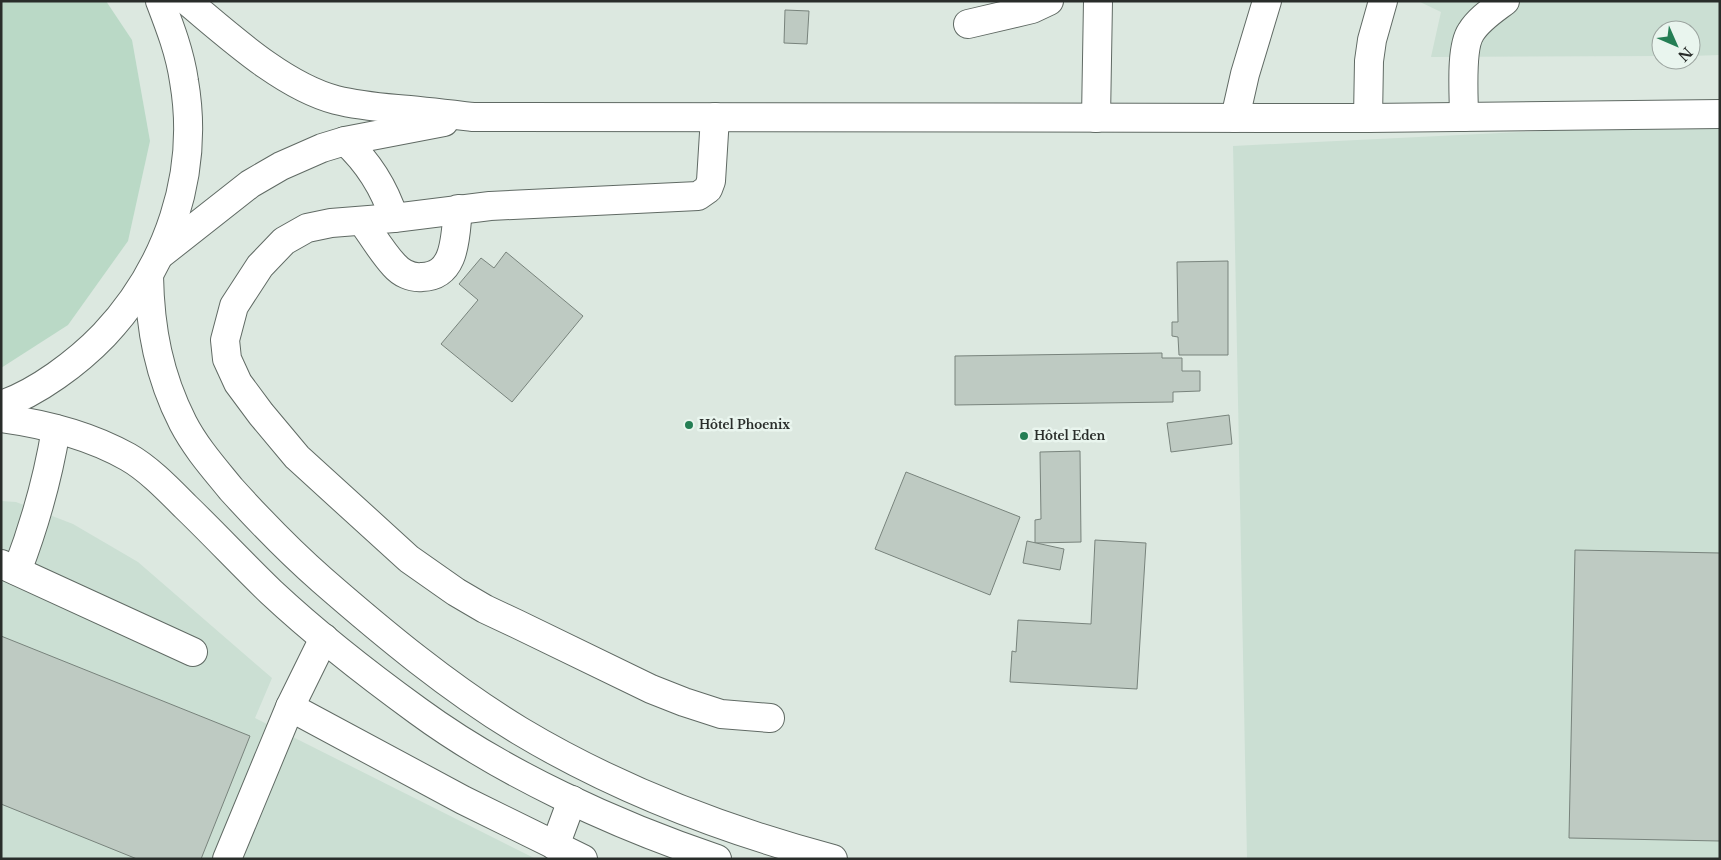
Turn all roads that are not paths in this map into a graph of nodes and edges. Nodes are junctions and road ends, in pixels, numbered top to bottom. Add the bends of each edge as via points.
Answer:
1 (160, 1) edge
2 (187, 1) edge
3 (1049, 1) edge
4 (1098, 1) edge
5 (1267, 1) edge
6 (1383, 1) edge
7 (1505, 1) edge
8 (968, 24) dead end
9 (1720, 114) edge
10 (473, 117) junction
11 (715, 117) junction
12 (1464, 117) junction
13 (1096, 118) junction
14 (1235, 118) junction
15 (1368, 118) junction
16 (345, 141) junction
17 (458, 209) junction
18 (394, 218) junction
19 (362, 221) junction
20 (155, 265) junction
21 (1, 405) edge
22 (1, 418) edge
23 (56, 429) junction
24 (9, 567) edge
25 (324, 638) junction
26 (193, 652) dead end
27 (290, 708) junction
28 (770, 718) dead end
29 (572, 800) junction
30 (555, 846) junction
31 (689, 854) edge
32 (227, 859) edge
33 (583, 859) edge
34 (717, 859) edge
35 (833, 859) edge

1 - 20 main road via 179,55 188,126 185,170 176,213
2 - 10 main road via 260,60 310,90 334,100
3 - 8 main road via 1032,9
4 - 13 main road
5 - 14 main road via 1244,74
6 - 15 main road via 1369,61
7 - 12 main road via 1469,34 1465,46
9 - 12 main road
10 - 11 main road
10 - 16 main road
11 - 13 main road
11 - 17 main road via 711,181 708,189 698,196
12 - 15 main road
13 - 14 main road
14 - 15 main road
16 - 18 main road via 376,176
16 - 20 main road via 281,166 250,184
17 - 18 main road
17 - 19 main road via 449,262 440,271 421,278 402,273
18 - 19 main road
19 - 28 main road via 331,222 307,228 284,241 260,266 234,306 225,340 227,359 238,383 261,414 325,484 410,558 456,592 651,689 721,714
20 - 21 main road via 122,316 88,351 49,381
20 - 35 main road via 150,311 160,364 196,445 269,530 348,603 480,705 564,756 619,784 708,821
22 - 23 main road
23 - 24 main road via 42,501
23 - 25 main road via 129,458 154,476 271,592
24 - 26 main road
25 - 27 main road
25 - 29 main road via 458,738
27 - 30 main road
27 - 32 main road
29 - 30 main road
29 - 31 main road
30 - 33 main road
31 - 34 main road

